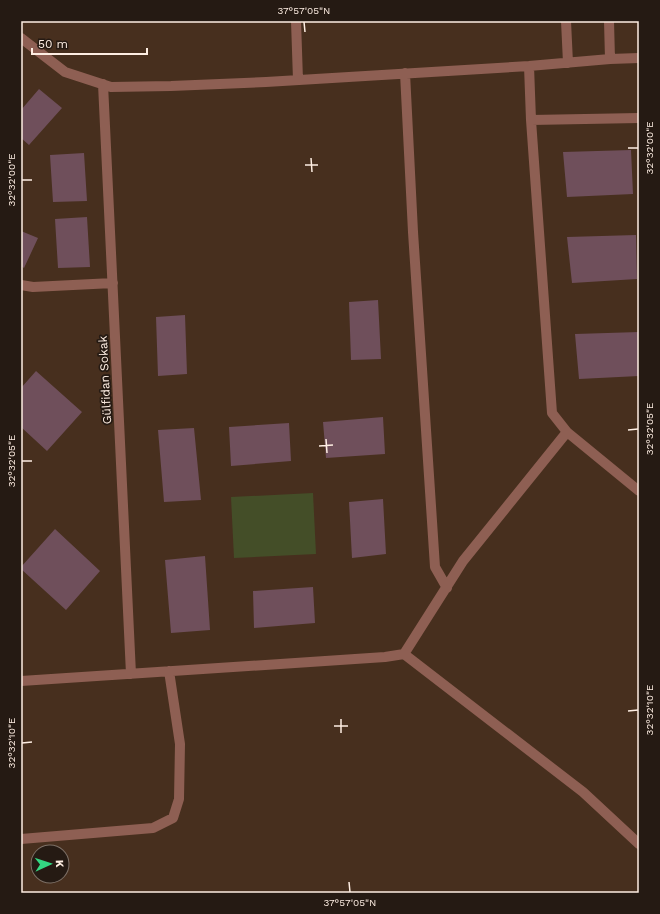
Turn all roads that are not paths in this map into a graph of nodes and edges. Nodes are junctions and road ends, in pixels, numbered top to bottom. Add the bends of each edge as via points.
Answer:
1 (296, 21) edge
2 (566, 21) edge
3 (608, 21) edge
4 (21, 38) edge
5 (639, 58) edge
6 (610, 59) junction
7 (568, 63) junction
8 (529, 66) junction
9 (405, 73) junction
10 (298, 80) junction
11 (103, 84) junction
12 (639, 118) edge
13 (531, 120) junction
14 (113, 283) junction
15 (21, 286) edge
16 (567, 432) junction
17 (639, 491) edge
18 (447, 588) junction
19 (404, 654) junction
20 (169, 671) junction
21 (131, 674) junction
22 (21, 681) edge
23 (21, 839) edge
24 (639, 844) edge

1 - 10 street
2 - 7 street
3 - 6 street
4 - 11 street via 65,72
5 - 6 street
6 - 7 street
7 - 8 street
8 - 9 street
8 - 13 street
9 - 10 street
9 - 18 street via 435,567
10 - 11 street via 171,86 111,87
11 - 14 street, Gülfidan Sokak
12 - 13 street
13 - 16 street via 552,413
14 - 15 street
14 - 21 street, Gülfidan Sokak
16 - 17 street
16 - 18 street via 464,561
18 - 19 street
19 - 20 street
19 - 24 street via 583,792
20 - 21 street
20 - 23 street via 180,744 179,800 173,818 153,828
21 - 22 street

